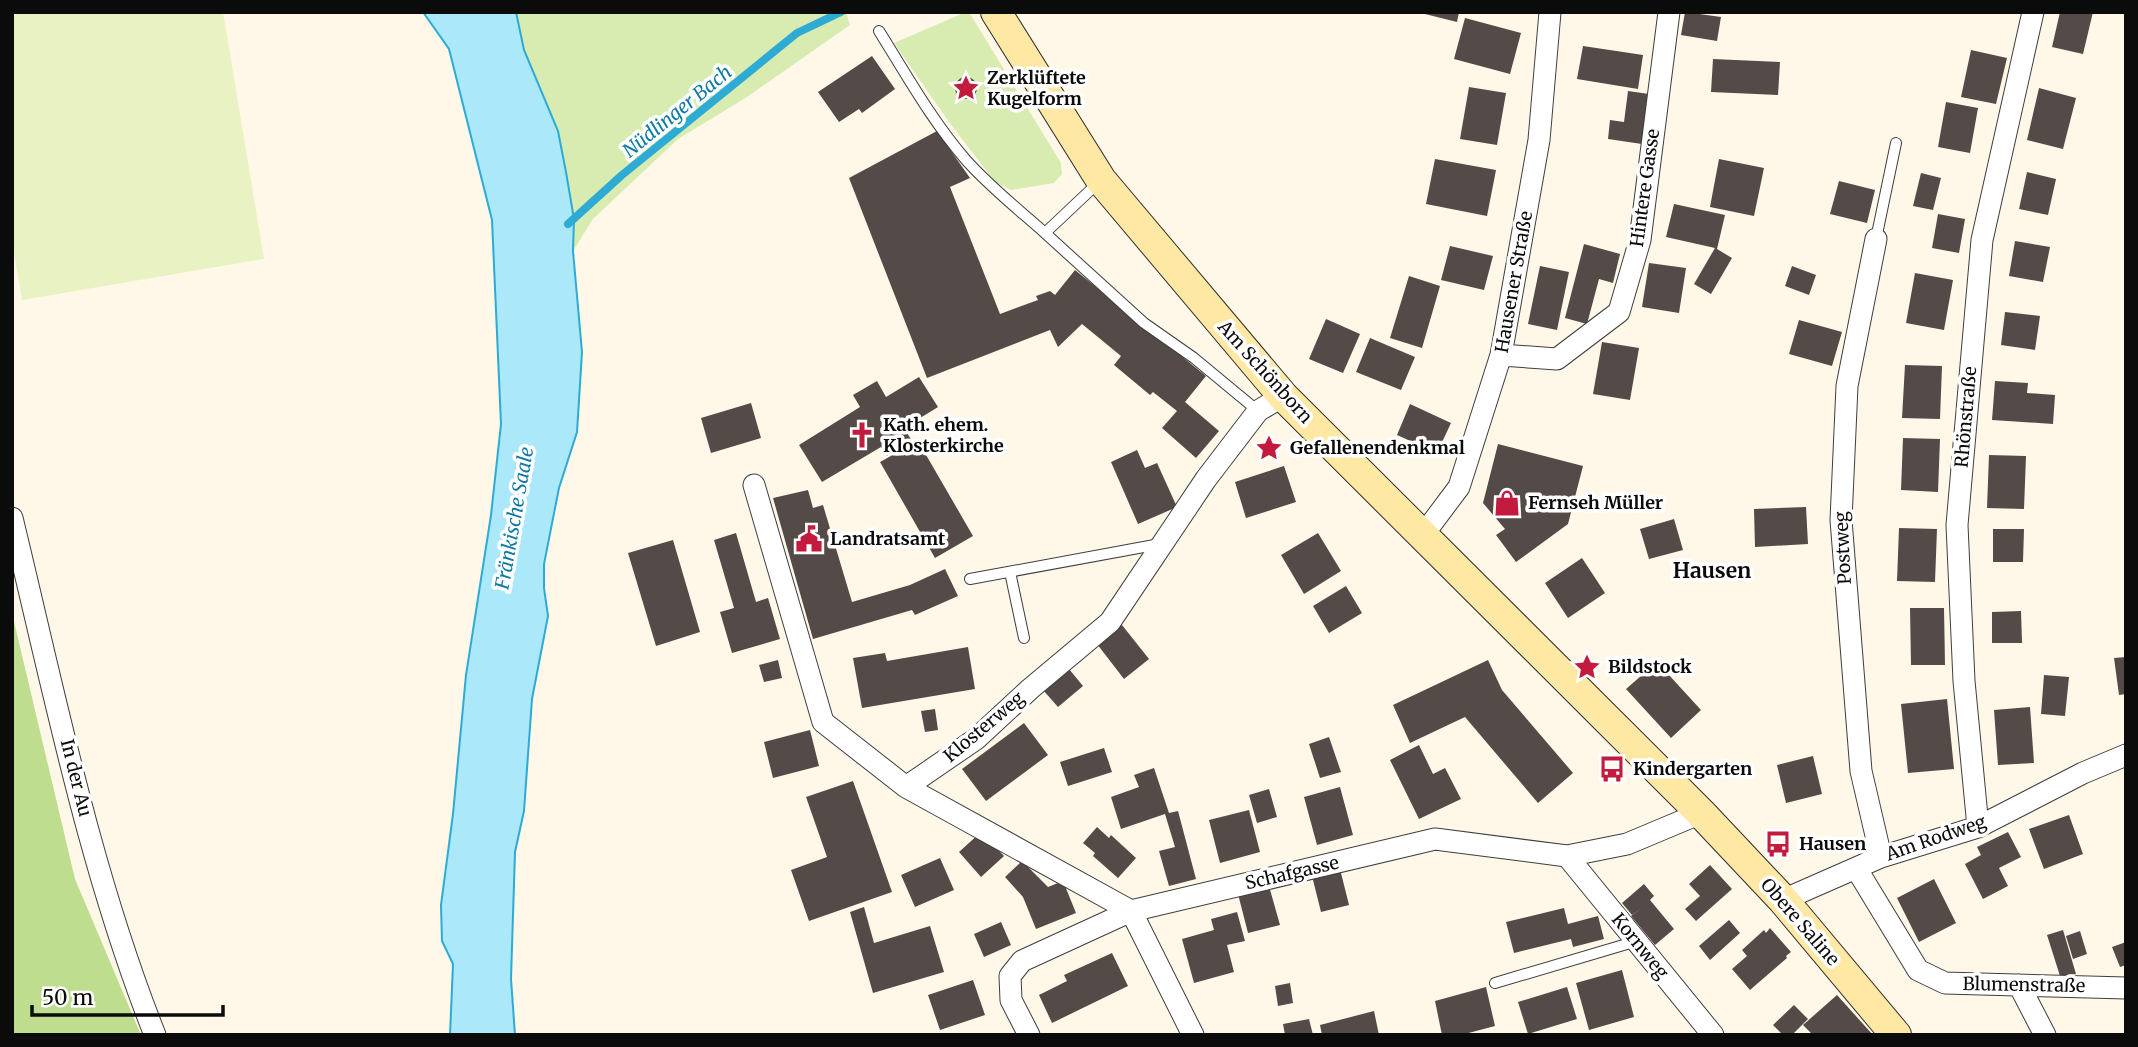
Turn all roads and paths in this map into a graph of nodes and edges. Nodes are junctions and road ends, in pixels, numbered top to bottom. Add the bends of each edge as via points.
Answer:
1 (996, 12) edge
2 (1550, 12) edge
3 (1669, 12) edge
4 (2033, 12) edge
5 (879, 31) dead end
6 (1896, 143) dead end
7 (1101, 180) junction
8 (1045, 233) junction
9 (1876, 239) joint
10 (1501, 355) junction
11 (1270, 404) junction
12 (754, 485) dead end
13 (12, 517) edge
14 (1423, 535) junction
15 (1163, 544) junction
16 (1010, 572) junction
17 (970, 579) dead end
18 (1024, 638) dead end
19 (2126, 755) edge
20 (906, 787) junction
21 (1701, 813) junction
22 (1978, 827) junction
23 (1567, 856) junction
24 (1881, 857) junction
25 (1856, 868) junction
26 (1783, 900) junction
27 (1131, 911) junction
28 (1637, 942) junction
29 (1496, 984) dead end
30 (2019, 985) junction
31 (2126, 988) edge
32 (155, 1035) edge
33 (1029, 1035) edge
34 (1193, 1035) edge
35 (1713, 1035) edge
36 (1896, 1035) edge
37 (2045, 1035) edge

1 - 7 main road, Am Schönborn
2 - 10 street, Hausener Straße via 1539,140
3 - 10 street, Hintere Gasse via 1640,240 1619,312 1557,359
4 - 22 street, Rhönstraße via 1982,240 1957,525 1964,681
5 - 8 lane via 931,115 964,158
6 - 9 lane
7 - 8 lane
7 - 11 main road, Am Schönborn
8 - 11 lane via 1144,323
9 - 24 street, Postweg via 1847,386 1840,520 1861,771
10 - 14 street, Hausener Straße via 1459,487
11 - 14 main road, Am Schönborn
11 - 15 street, Klosterweg via 1206,479
12 - 20 street via 823,722
13 - 32 street, In der Au via 101,880
14 - 21 main road, Am Schönborn
15 - 16 lane
15 - 20 street, Klosterweg via 1110,622 976,739
16 - 17 lane
16 - 18 lane
19 - 22 street, Am Rodweg
20 - 27 street
21 - 23 street, Schafgasse via 1627,844
21 - 26 main road, Obere Saline
22 - 24 street, Am Rodweg
23 - 27 street, Schafgasse via 1435,839
23 - 28 street, Kornweg
24 - 25 street, Am Rodweg
25 - 26 street, Am Rodweg
25 - 30 street, Blumenstraße via 1918,970 1945,983
26 - 36 main road, Obere Saline
27 - 33 street, Schafgasse via 1022,961 1010,976 1011,1000
27 - 34 street
28 - 29 lane
28 - 35 street, Kornweg
30 - 31 street, Blumenstraße
30 - 37 street

